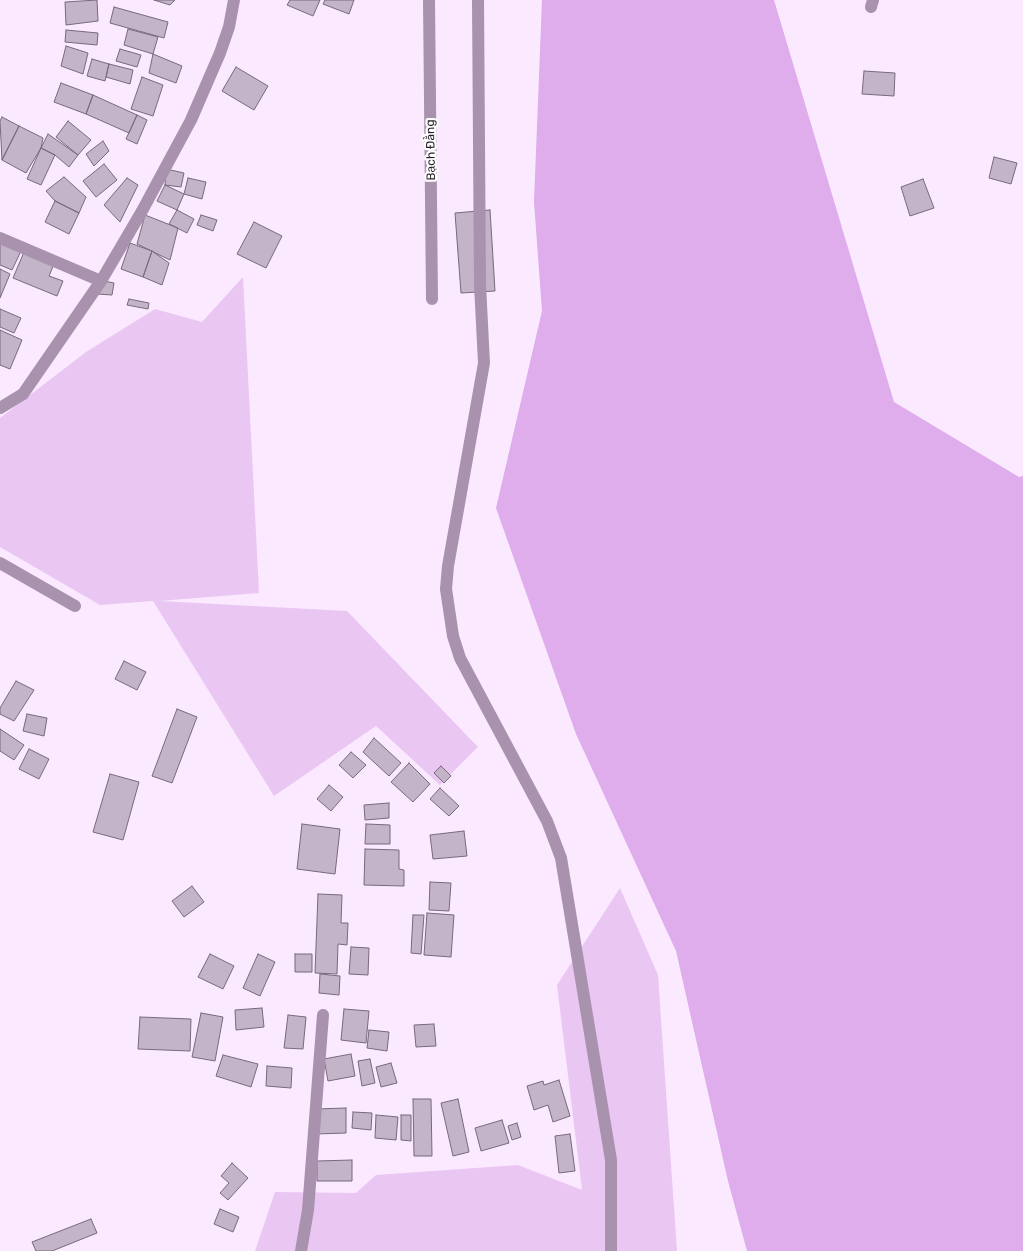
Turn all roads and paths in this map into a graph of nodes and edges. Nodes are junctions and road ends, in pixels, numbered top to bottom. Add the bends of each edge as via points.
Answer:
1 (234, 0) edge
2 (430, 0) edge
3 (478, 0) edge
4 (0, 238) edge
5 (101, 281) junction
6 (432, 299) dead end
7 (0, 408) edge
8 (0, 563) edge
9 (75, 606) dead end
10 (322, 1015) dead end
11 (301, 1251) edge
12 (612, 1251) edge

1 - 5 street via 220,53 191,120
2 - 6 street, Bạch Đằng
3 - 12 street via 480,285 484,363 448,566 448,603 460,658 547,821 561,858 611,1160
4 - 5 street
5 - 7 street via 22,394
8 - 9 street
10 - 11 street via 308,1210

